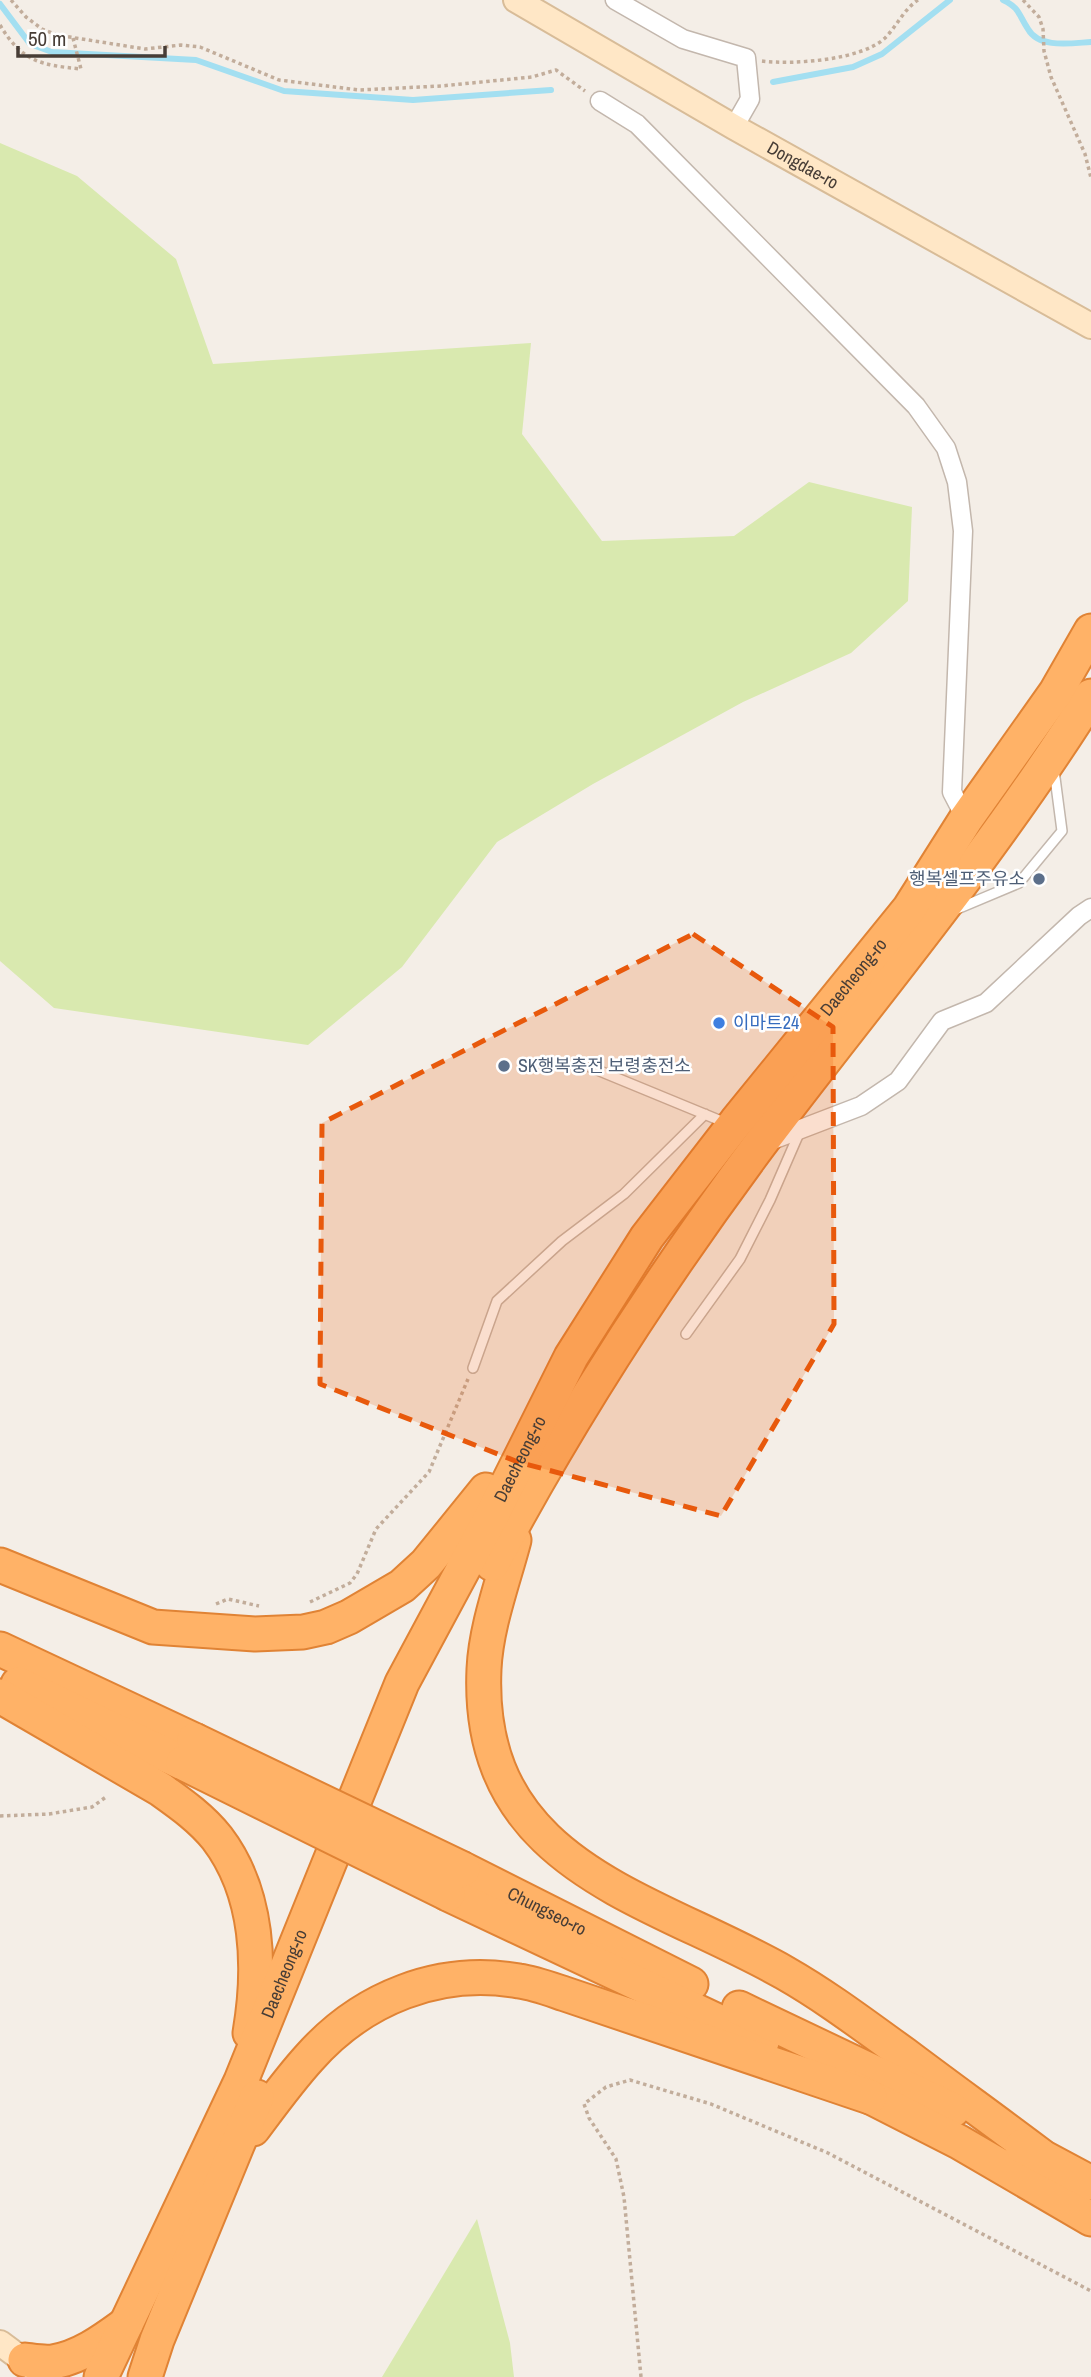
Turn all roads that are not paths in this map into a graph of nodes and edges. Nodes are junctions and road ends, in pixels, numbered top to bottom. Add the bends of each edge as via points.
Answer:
1 (516, 0) edge
2 (615, 0) edge
3 (600, 101) road end
4 (734, 127) junction
5 (1091, 326) edge
6 (1091, 631) edge
7 (1091, 696) edge
8 (1052, 753) junction
9 (967, 819) junction
10 (1091, 908) edge
11 (936, 917) junction
12 (590, 1067) dead end
13 (738, 1131) junction
14 (800, 1131) junction
15 (686, 1334) dead end
16 (473, 1368) road end
17 (540, 1419) junction
18 (522, 1509) junction
19 (0, 1565) edge
20 (0, 1649) edge
21 (0, 1675) edge
22 (0, 1696) edge
23 (188, 1751) junction
24 (455, 1881) junction
25 (241, 2081) junction
26 (870, 2097) junction
27 (234, 2153) junction
28 (1040, 2155) junction
29 (1091, 2183) edge
30 (1091, 2219) edge
31 (126, 2324) junction
32 (20, 2362) edge
33 (101, 2377) edge
34 (145, 2377) edge

1 - 4 street, Dongdae-ro
2 - 4 street via 683,39 746,58 750,99
3 - 9 street via 637,124 916,406 946,448 957,482 963,531 952,792
4 - 5 street, Dongdae-ro
6 - 9 highway, Daecheong-ro via 1056,692
7 - 8 highway, Daecheong-ro
8 - 11 highway, Daecheong-ro
8 - 11 lane via 1062,831 1019,883
9 - 13 highway, Daecheong-ro via 909,909
10 - 14 street via 986,1003 942,1021 898,1081 861,1106
11 - 13 highway, Daecheong-ro
12 - 13 lane
13 - 14 street
13 - 16 lane via 624,1194 562,1241 497,1301
13 - 17 highway, Daecheong-ro via 647,1237 571,1357
13 - 18 highway, Daecheong-ro
14 - 15 lane via 740,1259
17 - 19 highway via 426,1564 376,1603 326,1626 255,1634 153,1627
17 - 25 highway, Daecheong-ro via 402,1683
18 - 27 highway, Daecheong-ro via 428,1683
18 - 28 highway via 489,1634 485,1683 493,1748 508,1787 529,1821 586,1872 830,2000
20 - 23 highway
21 - 23 highway
22 - 25 highway via 185,1806 229,1856 247,1899 256,1955
23 - 24 highway, bridge
24 - 26 highway, Chungseo-ro
24 - 28 highway, Chungseo-ro via 755,2016
25 - 31 highway, Daecheong-ro
26 - 27 highway via 521,1981 456,1978 404,1991 356,2016 310,2056
26 - 30 highway, Chungseo-ro via 959,2142
27 - 34 highway, Daecheong-ro
28 - 29 highway, Chungseo-ro
31 - 32 highway via 76,2355 52,2362
31 - 33 highway, Daecheong-ro

